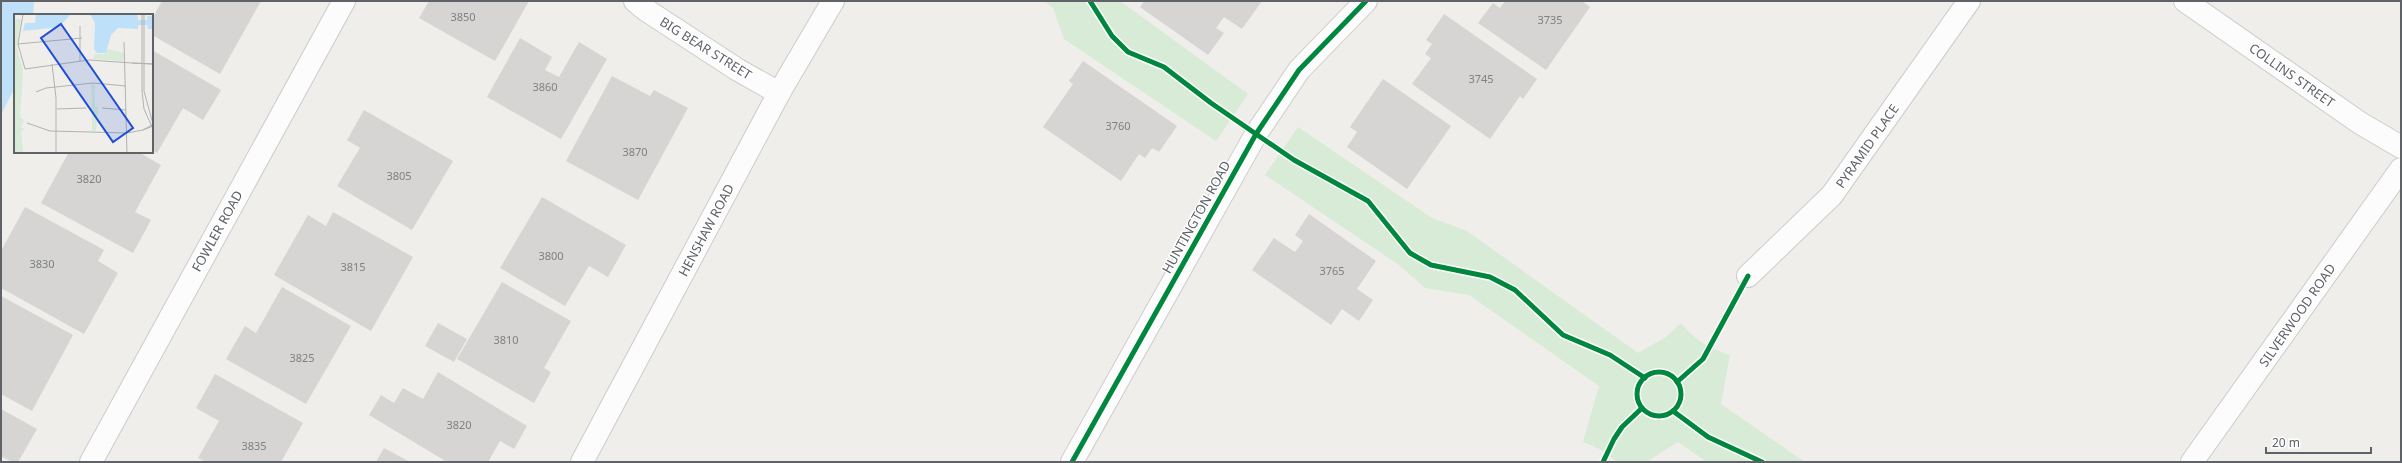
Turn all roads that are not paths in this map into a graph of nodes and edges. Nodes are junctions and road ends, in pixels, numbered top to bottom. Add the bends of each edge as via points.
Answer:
1 (344, 1) edge
2 (635, 1) edge
3 (833, 1) edge
4 (1366, 1) edge
5 (1969, 1) edge
6 (2185, 1) edge
7 (779, 93) junction
8 (2401, 147) edge
9 (2401, 169) edge
10 (1748, 276) dead end
11 (91, 462) edge
12 (582, 462) edge
13 (1072, 462) edge
14 (2192, 462) edge

1 - 11 street, FOWLER ROAD
2 - 7 street, BIG BEAR STREET via 732,66
3 - 7 street, HENSHAW ROAD
4 - 13 street, HUNTINGTON ROAD via 1299,70 1256,134
5 - 10 street, PYRAMID PLACE via 1832,195
6 - 8 street, COLLINS STREET via 2360,123
7 - 12 street, HENSHAW ROAD
9 - 14 street, SILVERWOOD ROAD

